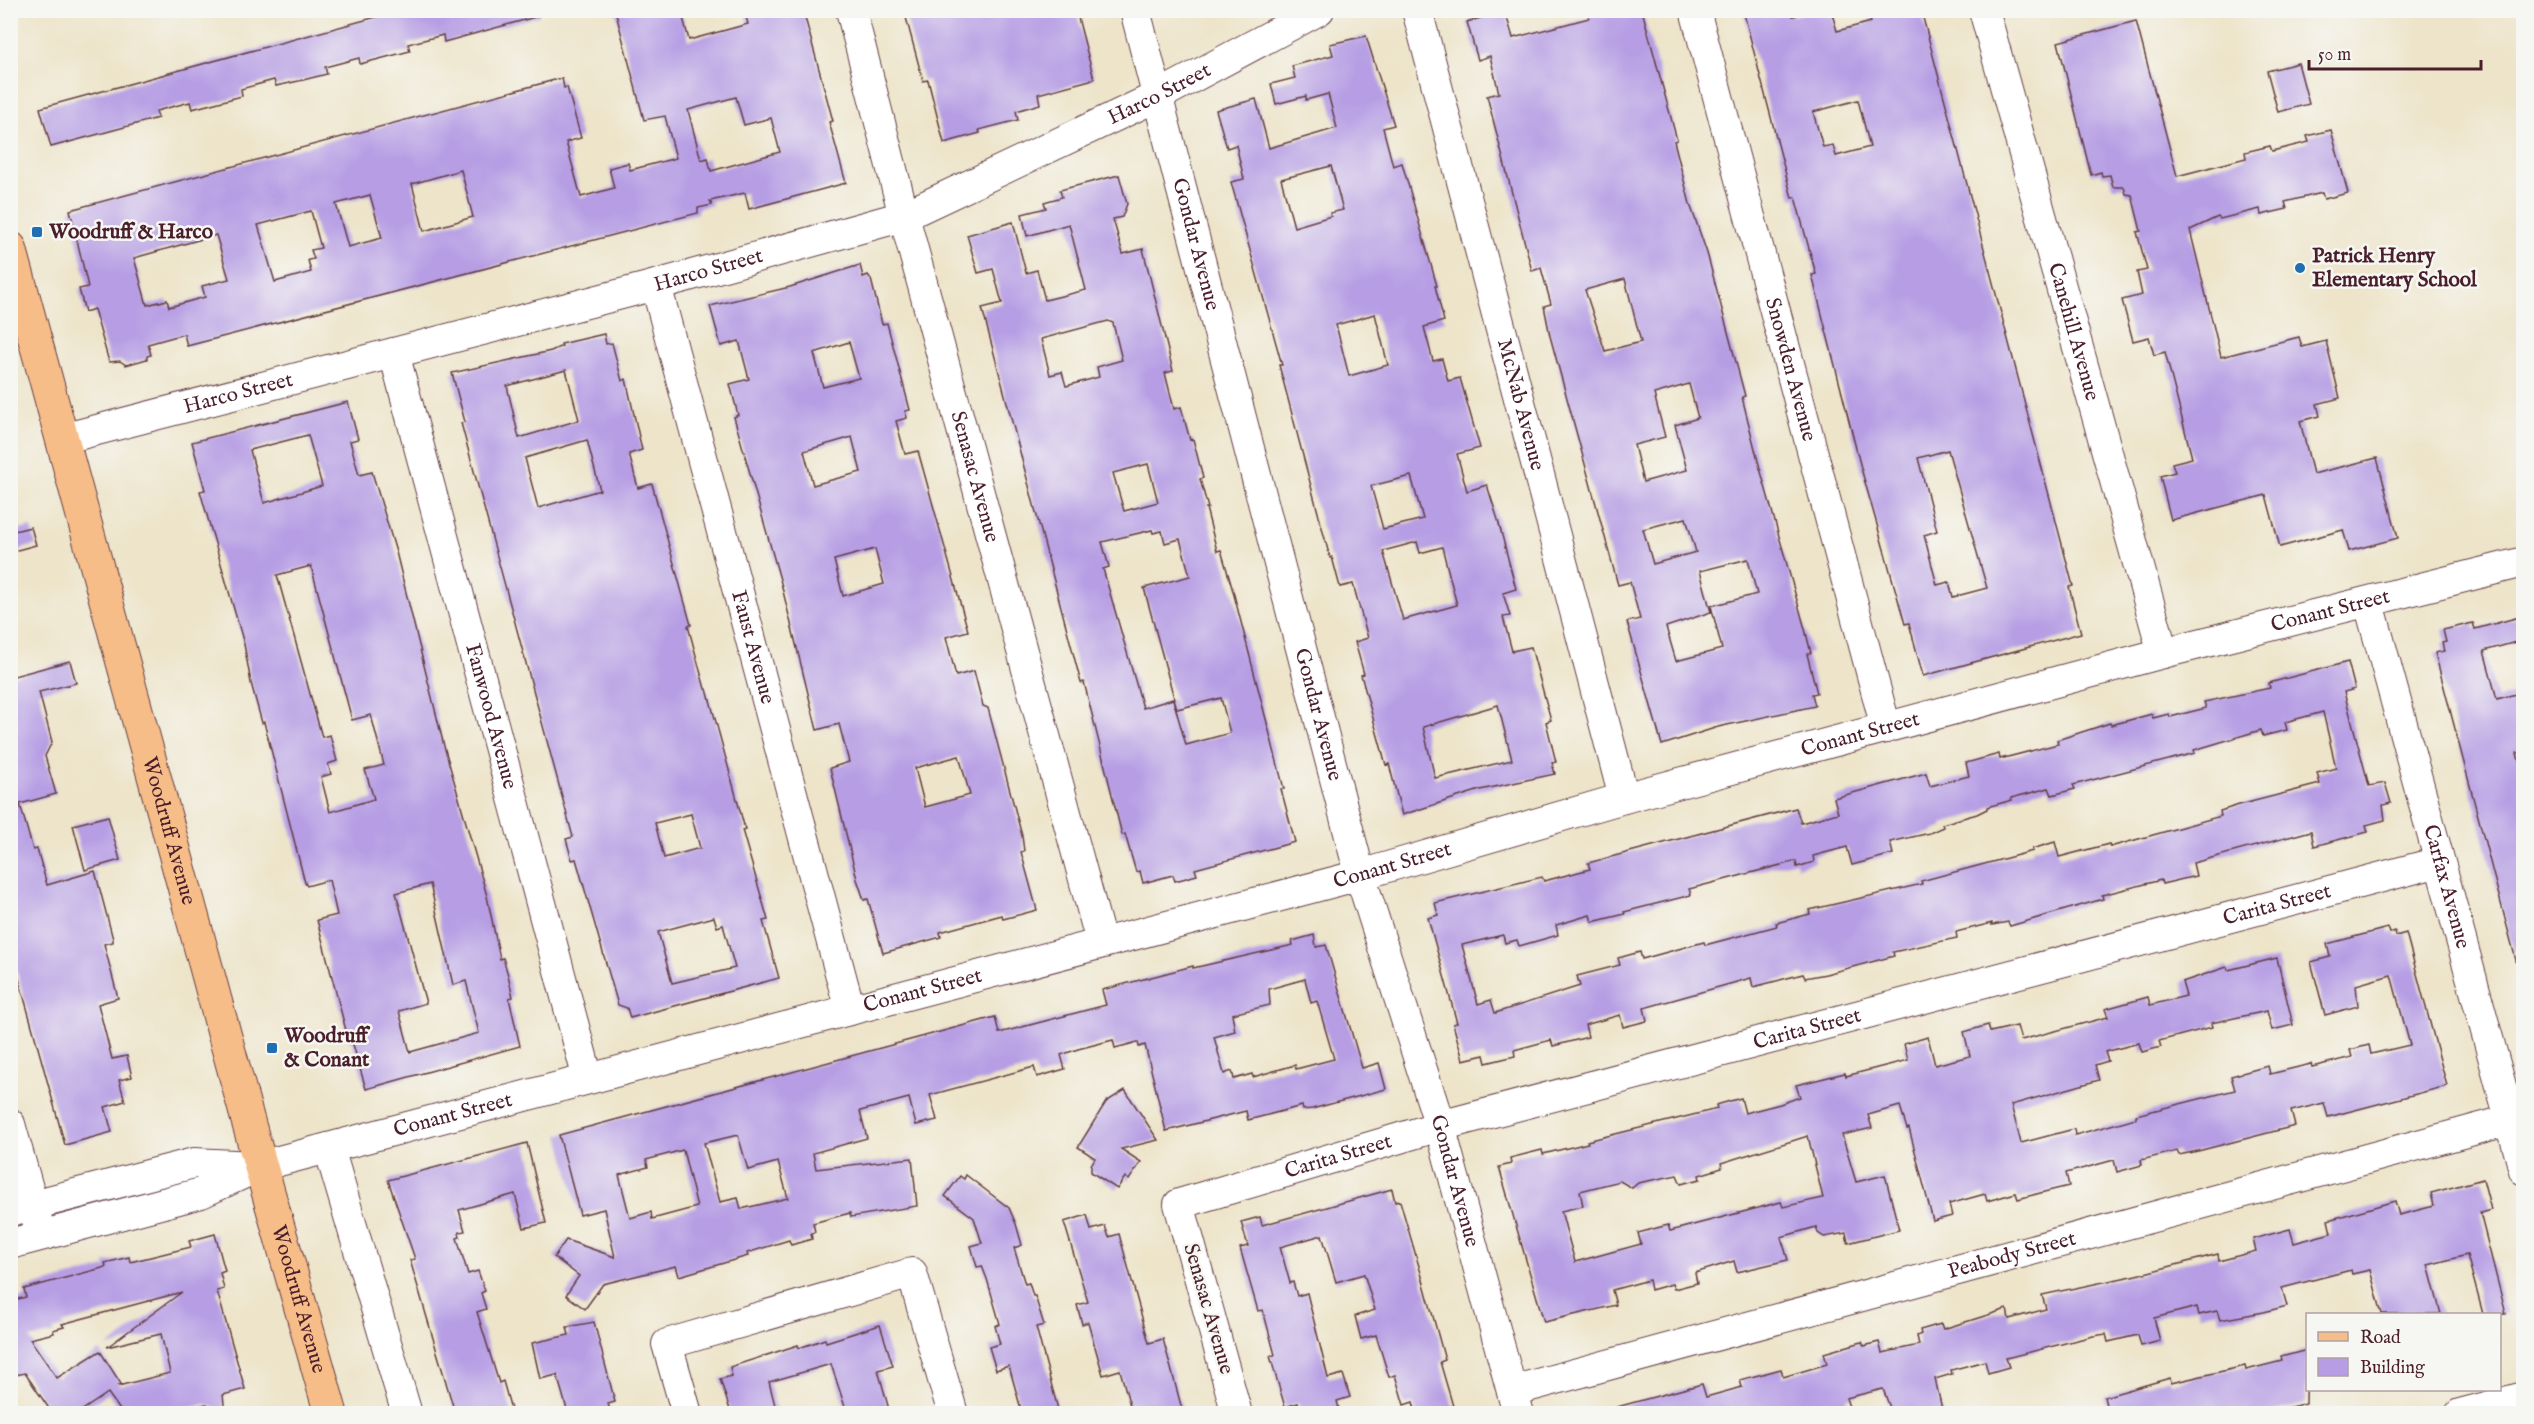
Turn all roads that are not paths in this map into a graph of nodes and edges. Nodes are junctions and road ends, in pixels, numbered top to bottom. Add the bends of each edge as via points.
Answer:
1 (851, 10) edge
2 (1135, 10) edge
3 (1318, 10) edge
4 (1417, 10) edge
5 (1695, 10) edge
6 (1984, 10) edge
7 (1158, 96) junction
8 (904, 216) junction
9 (10, 248) edge
10 (656, 285) junction
11 (394, 353) junction
12 (62, 439) junction
13 (2523, 562) edge
14 (2370, 603) junction
15 (2163, 653) junction
16 (1886, 728) junction
17 (1624, 798) junction
18 (2439, 862) junction
19 (1360, 875) junction
20 (1101, 942) junction
21 (850, 1010) junction
22 (588, 1079) junction
23 (2510, 1120) junction
24 (10, 1124) edge
25 (1440, 1126) junction
26 (329, 1148) junction
27 (260, 1166) junction
28 (2523, 1170) edge
29 (1179, 1204) joint
30 (21, 1208) edge
31 (41, 1236) junction
32 (10, 1244) edge
33 (2523, 1397) edge
34 (1515, 1402) edge
35 (331, 1413) edge
36 (407, 1413) edge
37 (687, 1413) edge
38 (953, 1413) edge
39 (1237, 1413) edge
40 (2460, 1413) edge

1 - 8 street, Senasac Avenue
2 - 7 street, Gondar Avenue
3 - 7 street, Harco Street
4 - 17 street, McNab Avenue
5 - 16 street, Snowden Avenue
6 - 15 street, Canehill Avenue
7 - 8 street, Harco Street
7 - 19 street, Gondar Avenue
8 - 10 street, Harco Street
8 - 20 street, Senasac Avenue
9 - 12 main road, Woodruff Avenue
10 - 11 street, Harco Street
10 - 21 street, Faust Avenue
11 - 12 street, Harco Street
11 - 22 street, Fanwood Avenue
12 - 27 main road, Woodruff Avenue
13 - 14 street, Conant Street
14 - 15 street, Conant Street
14 - 18 street, Carfax Avenue
15 - 16 street, Conant Street
16 - 17 street, Conant Street
17 - 19 street, Conant Street
18 - 23 street, Carfax Avenue
18 - 25 street, Carita Street
19 - 20 street, Conant Street
19 - 25 street, Gondar Avenue
20 - 21 street, Conant Street
21 - 22 street, Conant Street
22 - 26 street, Conant Street
23 - 28 street, Carfax Avenue
23 - 34 street, Peabody Street
24 - 30 street
25 - 29 street, Carita Street
25 - 34 street, Gondar Avenue
26 - 27 street, Conant Street
26 - 36 street
27 - 30 street, Conant Street via 194,1162
27 - 31 street, Conant Street via 201,1193
27 - 35 main road, Woodruff Avenue
29 - 39 street, Senasac Avenue
30 - 31 street
31 - 32 street, Conant Street
33 - 40 street
37 - 38 street via 667,1344 912,1273

